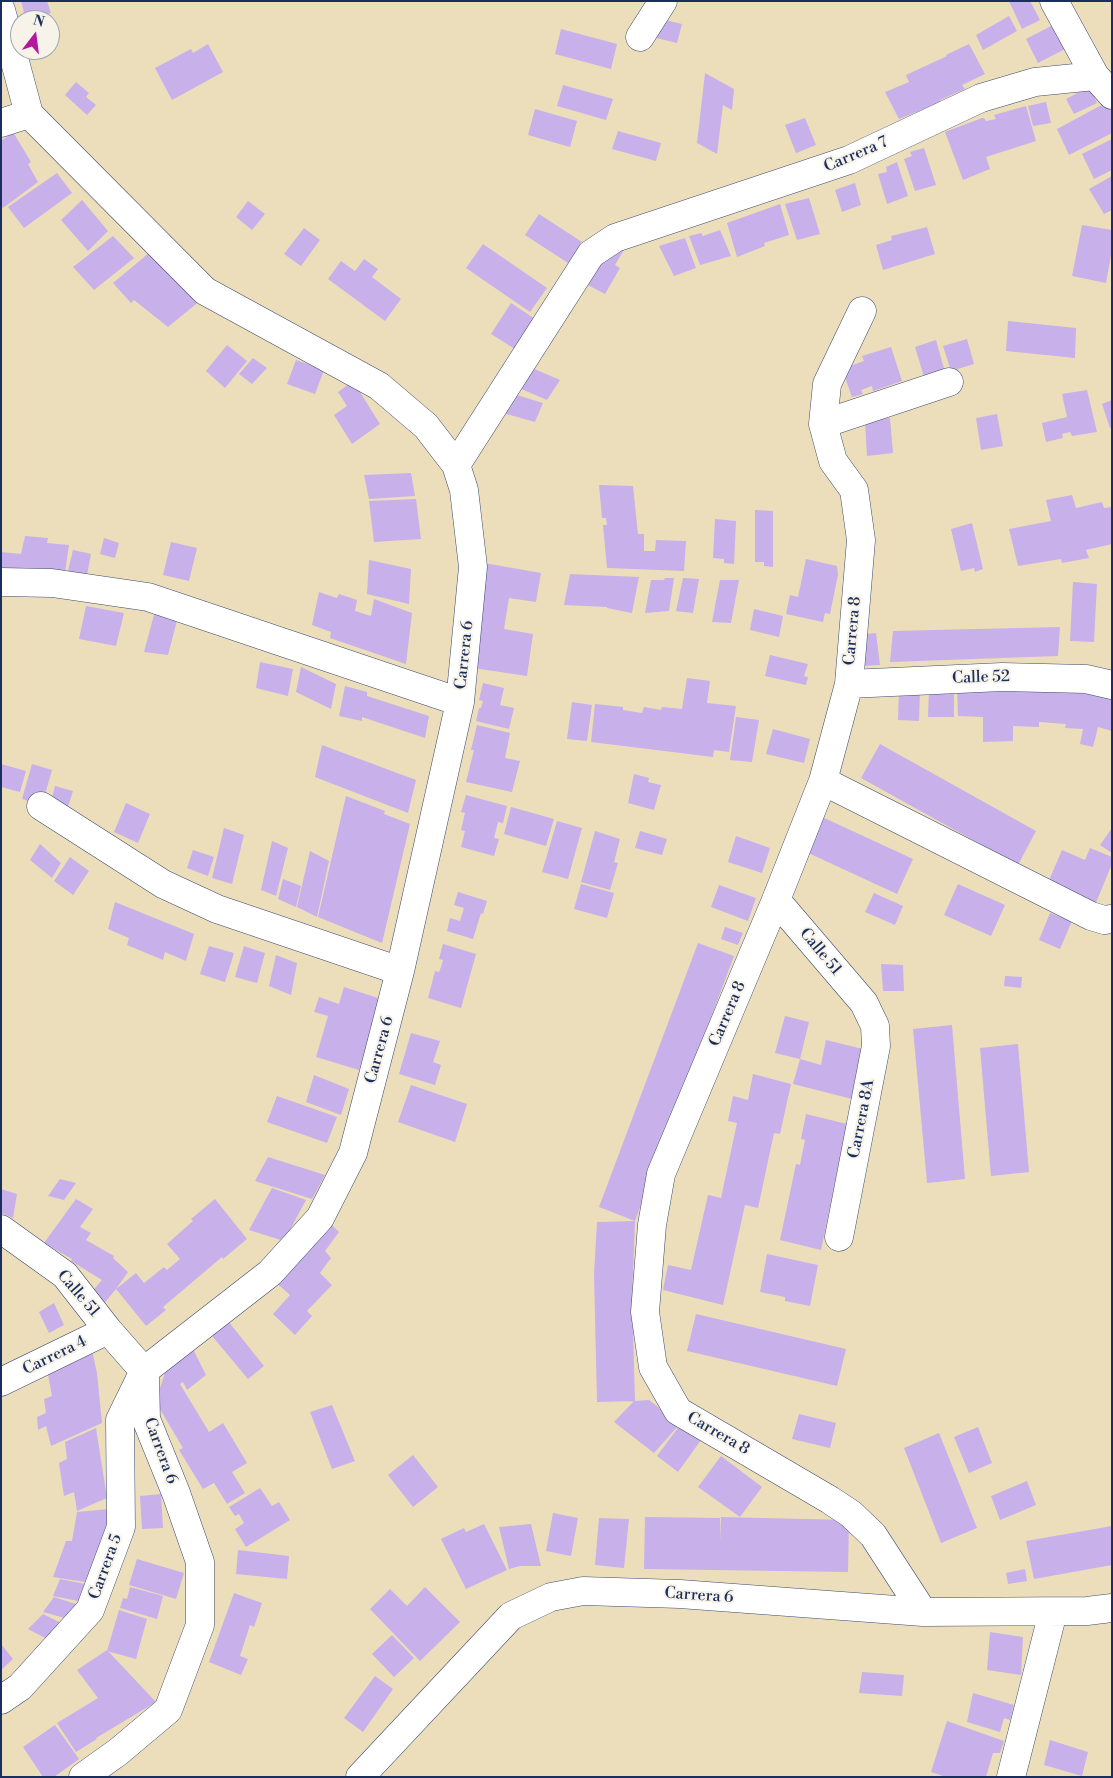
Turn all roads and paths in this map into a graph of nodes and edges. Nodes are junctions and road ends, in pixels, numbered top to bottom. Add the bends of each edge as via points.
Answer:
1 (663, 1) edge
2 (1054, 1) edge
3 (1, 10) edge
4 (640, 37) dead end
5 (1103, 86) edge
6 (29, 114) junction
7 (1, 123) edge
8 (862, 311) dead end
9 (949, 382) dead end
10 (823, 424) junction
11 (456, 465) junction
12 (1, 582) edge
13 (849, 684) junction
14 (1112, 685) edge
15 (460, 702) junction
16 (823, 781) junction
17 (41, 806) dead end
18 (776, 900) junction
19 (1112, 919) edge
20 (400, 971) junction
21 (864, 1003) joint
22 (1, 1229) edge
23 (839, 1237) dead end
24 (108, 1330) junction
25 (144, 1371) junction
26 (1, 1382) edge
27 (1112, 1608) edge
28 (923, 1612) junction
29 (1053, 1612) junction
30 (1, 1700) edge
31 (83, 1777) edge
32 (360, 1777) edge
33 (1011, 1777) edge

1 - 4 street
2 - 5 street
3 - 6 street
5 - 11 street, Carrera 7 via 1035,82 981,98 849,160 615,238 591,254
6 - 7 street
6 - 11 street, Carrera 6 via 205,291 379,386 426,426
8 - 10 street, Carrera 8 via 827,384
9 - 10 street
10 - 13 street, Carrera 8 via 833,461 854,490 861,540
11 - 15 street, Carrera 6 via 464,490 473,567
12 - 15 street via 52,583 148,597
13 - 14 street, Calle 52 via 1002,677 1086,679
13 - 16 street, Carrera 8
15 - 20 street, Carrera 6
16 - 18 street, Carrera 8
16 - 19 street via 1091,916
17 - 20 street via 163,884 217,908
18 - 21 street, Calle 51
18 - 28 street, Carrera 8 via 661,1174 652,1225 645,1312 653,1367 678,1411 851,1514 873,1535
20 - 25 street, Carrera 6 via 353,1153 320,1218 270,1273
21 - 23 street, Carrera 8A via 875,1026 876,1046
22 - 24 street, Calle 51 via 65,1275
24 - 25 street, Calle 51
24 - 26 street, Carrera 4
25 - 30 street, Carrera 5 via 120,1420 121,1527 90,1610 20,1687
25 - 31 street, Carrera 6 via 146,1419 200,1562 200,1625 168,1710
27 - 29 street, Carrera 6
28 - 29 street, Carrera 6
28 - 32 street, Carrera 6 via 680,1594 584,1591 551,1597 511,1616
29 - 33 street

